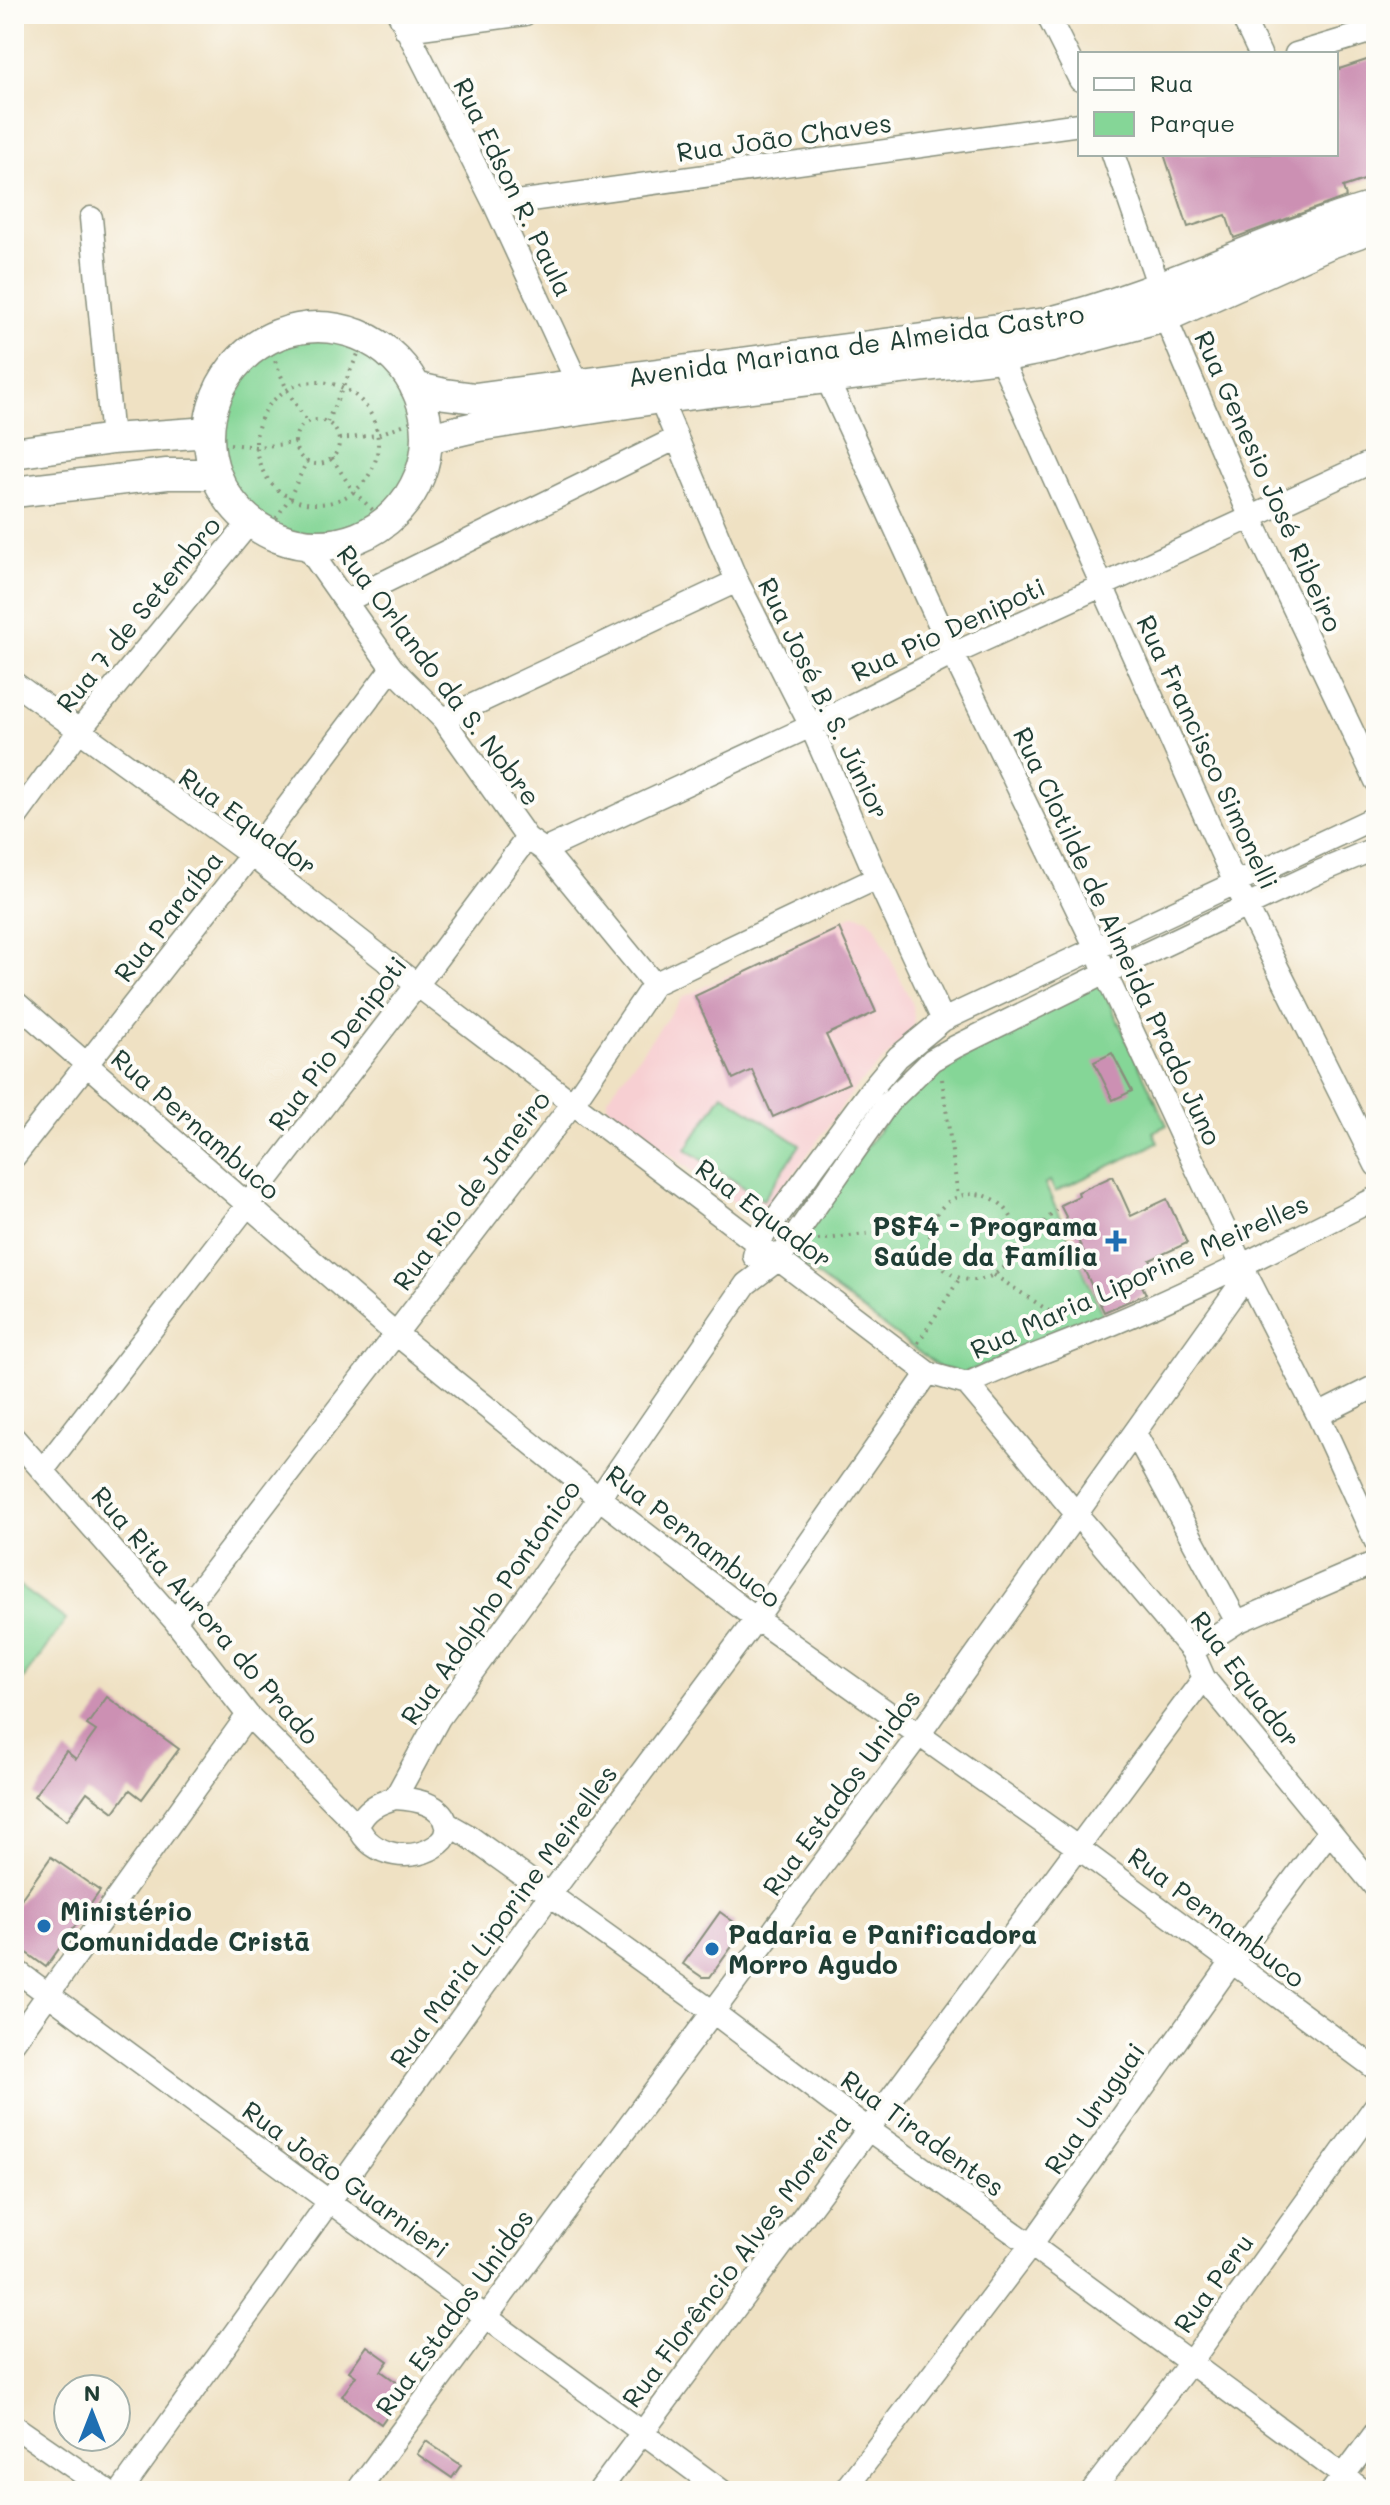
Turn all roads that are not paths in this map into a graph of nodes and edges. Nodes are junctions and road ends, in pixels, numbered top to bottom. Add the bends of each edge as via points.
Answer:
1 (525, 14) edge
2 (1047, 14) edge
3 (1241, 14) edge
4 (402, 22) edge
5 (1376, 30) edge
6 (1259, 52) edge
7 (1303, 52) edge
8 (1078, 76) edge
9 (1078, 124) edge
10 (1114, 156) edge
11 (495, 205) junction
12 (1376, 206) edge
13 (91, 218) dead end
14 (1376, 227) edge
15 (1159, 287) junction
16 (1165, 317) junction
17 (1000, 357) junction
18 (821, 366) junction
19 (578, 384) junction
20 (415, 387) junction
21 (660, 398) junction
22 (423, 428) junction
23 (219, 438) junction
24 (677, 438) junction
25 (112, 439) junction
26 (14, 453) edge
27 (1376, 460) edge
28 (215, 474) junction
29 (14, 492) edge
30 (1250, 516) junction
31 (261, 523) junction
32 (305, 544) junction
33 (737, 581) junction
34 (1102, 587) junction
35 (346, 601) junction
36 (953, 654) junction
37 (392, 668) junction
38 (14, 683) edge
39 (443, 719) junction
40 (811, 726) junction
41 (78, 732) junction
42 (1376, 781) edge
43 (1376, 817) edge
44 (14, 820) edge
45 (535, 844) junction
46 (1309, 846) junction
47 (1376, 848) edge
48 (251, 855) junction
49 (1319, 872) junction
50 (877, 878) junction
51 (1235, 883) junction
52 (1248, 907) junction
53 (1096, 948) junction
54 (1105, 973) junction
55 (654, 984) junction
56 (417, 985) junction
57 (14, 1001) edge
58 (943, 1020) junction
59 (87, 1065) junction
60 (573, 1103) junction
61 (14, 1157) edge
62 (1376, 1165) edge
63 (1376, 1198) edge
64 (247, 1206) junction
65 (757, 1244) junction
66 (779, 1259) junction
67 (1245, 1270) junction
68 (746, 1284) junction
69 (396, 1334) junction
70 (928, 1373) junction
71 (967, 1384) junction
72 (1376, 1386) edge
73 (1318, 1415) junction
74 (1135, 1433) junction
75 (14, 1438) edge
76 (43, 1470) junction
77 (599, 1498) junction
78 (1078, 1515) junction
79 (1376, 1542) edge
80 (1376, 1562) edge
81 (756, 1619) junction
82 (175, 1621) junction
83 (1237, 1622) junction
84 (1192, 1651) junction
85 (1204, 1678) junction
86 (248, 1715) junction
87 (918, 1736) junction
88 (395, 1798) junction
89 (446, 1823) junction
90 (358, 1826) junction
91 (1329, 1832) junction
92 (1077, 1847) junction
93 (1376, 1888) edge
94 (549, 1896) junction
95 (1232, 1962) junction
96 (14, 1969) edge
97 (49, 1996) junction
98 (713, 2012) junction
99 (14, 2042) edge
100 (1376, 2069) edge
101 (1376, 2105) edge
102 (869, 2130) junction
103 (331, 2201) junction
104 (1031, 2245) junction
105 (485, 2316) junction
106 (1190, 2363) junction
107 (14, 2426) edge
108 (642, 2432) junction
109 (1376, 2432) edge
110 (1337, 2483) edge
111 (108, 2491) edge
112 (121, 2491) edge
113 (357, 2491) edge
114 (599, 2491) edge
115 (722, 2491) edge
116 (844, 2491) edge
117 (1092, 2491) edge
118 (1364, 2491) edge

1 - 4 street
2 - 8 street
3 - 6 street
4 - 11 street, Rua Edson R. Paula
5 - 7 street
9 - 11 street, Rua João Chaves
10 - 15 street, Rua Genesio José Ribeiro
11 - 19 street, Rua Edson R. Paula
12 - 15 main road, Avenida Mariana de Almeida Castro
13 - 25 street
14 - 16 main road, Avenida Mariana de Almeida Castro
15 - 16 street, Rua Genesio José Ribeiro
15 - 18 main road, Avenida Mariana de Almeida Castro via 1046,323
16 - 17 main road, Avenida Mariana de Almeida Castro
16 - 30 street, Rua Genesio José Ribeiro
17 - 18 main road, Avenida Mariana de Almeida Castro
17 - 34 street, Rua Francisco Simonelli
18 - 19 main road, Avenida Mariana de Almeida Castro
18 - 21 main road, Avenida Mariana de Almeida Castro
18 - 36 street, Rua Clotilde de Almeida Prado Juno
19 - 20 main road, Avenida Mariana de Almeida Castro via 475,398
20 - 22 main road via 425,412
20 - 23 main road via 397,360 374,342 346,330 287,331 260,343 236,363 220,387 210,415
21 - 22 main road, Avenida Mariana de Almeida Castro via 479,426
21 - 24 street, Rua José B. S. Júnior
22 - 32 main road via 422,471 409,497 388,520 334,544
23 - 25 main road
23 - 28 main road via 208,445
24 - 33 street, Rua José B. S. Júnior
24 - 35 street
25 - 26 main road
27 - 30 street, Rua Pio Denipoti
28 - 29 main road via 167,474
28 - 31 main road via 229,500
30 - 34 street, Rua Pio Denipoti
30 - 42 street, Rua Genesio José Ribeiro
31 - 32 main road via 276,537
31 - 41 street, Rua 7 de Setembro
32 - 35 street, Rua Orlando da S. Nobre
33 - 39 street
33 - 40 street, Rua José B. S. Júnior
34 - 36 street, Rua Pio Denipoti
34 - 51 street, Rua Francisco Simonelli
35 - 37 street, Rua Orlando da S. Nobre
36 - 40 street, Rua Pio Denipoti
36 - 53 street, Rua Clotilde de Almeida Prado Juno
37 - 39 street, Rua Orlando da S. Nobre
37 - 48 street, Rua Paraíba
38 - 41 street, Rua Equador
39 - 45 street, Rua Orlando da S. Nobre
40 - 45 street, Rua Pio Denipoti
40 - 50 street, Rua José B. S. Júnior
41 - 44 street, Rua 7 de Setembro
41 - 48 street, Rua Equador
43 - 46 street, Rua Adolpho Pontonico
45 - 55 street, Rua Orlando da S. Nobre
45 - 56 street, Rua Pio Denipoti
46 - 49 street
46 - 51 street, Rua Adolpho Pontonico
47 - 49 street, Rua Adolpho Pontonico
48 - 56 street, Rua Equador
48 - 59 street, Rua Paraíba
49 - 52 street, Rua Adolpho Pontonico
50 - 55 street
50 - 58 street, Rua José B. S. Júnior
51 - 52 street, Rua Francisco Simonelli
51 - 53 street, Rua Adolpho Pontonico
52 - 54 street, Rua Adolpho Pontonico
52 - 62 street, Rua Francisco Simonelli
53 - 54 street, Rua Clotilde de Almeida Prado Juno
53 - 58 street, Rua Adolpho Pontonico
54 - 66 street, Rua Adolpho Pontonico via 955,1047 910,1079
54 - 67 street, Rua Clotilde de Almeida Prado Juno
55 - 60 street, Rua Rio de Janeiro
56 - 60 street, Rua Equador
56 - 64 street, Rua Pio Denipoti
57 - 59 street, Rua Pernambuco
58 - 65 street, Rua Adolpho Pontonico via 898,1057 872,1088
59 - 61 street, Rua Paraíba
59 - 64 street, Rua Pernambuco
60 - 65 street, Rua Equador
60 - 69 street, Rua Rio de Janeiro
63 - 67 street, Rua Maria Liporine Meirelles
64 - 69 street, Rua Pernambuco
64 - 76 street, Rua Pio Denipoti
65 - 66 street, Rua Equador
65 - 68 street, Rua Adolpho Pontonico
66 - 68 street, Rua Adolpho Pontonico
66 - 70 street, Rua Equador
67 - 71 street, Rua Maria Liporine Meirelles
67 - 73 street, Rua Clotilde de Almeida Prado Juno
67 - 74 street, Rua Estados Unidos
68 - 77 street, Rua Adolpho Pontonico
69 - 77 street, Rua Pernambuco
69 - 82 street, Rua Rio de Janeiro
70 - 71 street, Rua Equador
70 - 81 street, Rua Maria Liporine Meirelles
71 - 78 street, Rua Equador
72 - 73 street
73 - 79 street, Rua Clotilde de Almeida Prado Juno
74 - 78 street, Rua Estados Unidos
74 - 83 street
75 - 76 street, Rua Rita Aurora do Prado
76 - 82 street, Rua Rita Aurora do Prado
77 - 81 street, Rua Pernambuco
77 - 88 street, Rua Adolpho Pontonico via 439,1718
78 - 84 street, Rua Equador
78 - 87 street, Rua Estados Unidos
80 - 83 street
81 - 87 street, Rua Pernambuco
81 - 94 street, Rua Maria Liporine Meirelles
82 - 86 street, Rua Rita Aurora do Prado
83 - 84 street
84 - 85 street, Rua Equador
85 - 91 street, Rua Equador
85 - 92 street, Rua Florêncio Alves Moreira
86 - 90 street, Rua Rita Aurora do Prado
86 - 97 street
87 - 92 street, Rua Pernambuco
87 - 98 street, Rua Estados Unidos
88 - 89 street via 433,1807
88 - 90 street via 369,1809
89 - 90 street via 441,1843 408,1855 387,1853 370,1843
89 - 94 street, Rua Tiradentes
91 - 93 street, Rua Equador
91 - 95 street, Rua Uruguai
92 - 95 street, Rua Pernambuco
92 - 102 street, Rua Florêncio Alves Moreira
94 - 98 street, Rua Tiradentes
94 - 103 street, Rua Maria Liporine Meirelles
95 - 100 street, Rua Pernambuco
95 - 104 street, Rua Uruguai
96 - 97 street, Rua João Guarnieri
97 - 99 street
97 - 103 street, Rua João Guarnieri
98 - 102 street, Rua Tiradentes
98 - 105 street, Rua Estados Unidos
101 - 106 street, Rua Peru
102 - 104 street, Rua Tiradentes
102 - 108 street, Rua Florêncio Alves Moreira
103 - 105 street, Rua João Guarnieri
103 - 112 street, Rua Maria Liporine Meirelles
104 - 106 street, Rua Tiradentes
104 - 116 street, Rua Uruguai
105 - 108 street, Rua João Guarnieri
105 - 113 street, Rua Estados Unidos
106 - 110 street, Rua Tiradentes
106 - 117 street, Rua Peru
107 - 111 street
108 - 114 street, Rua Florêncio Alves Moreira
108 - 115 street, Rua João Guarnieri
109 - 110 street
110 - 118 street, Rua Tiradentes

